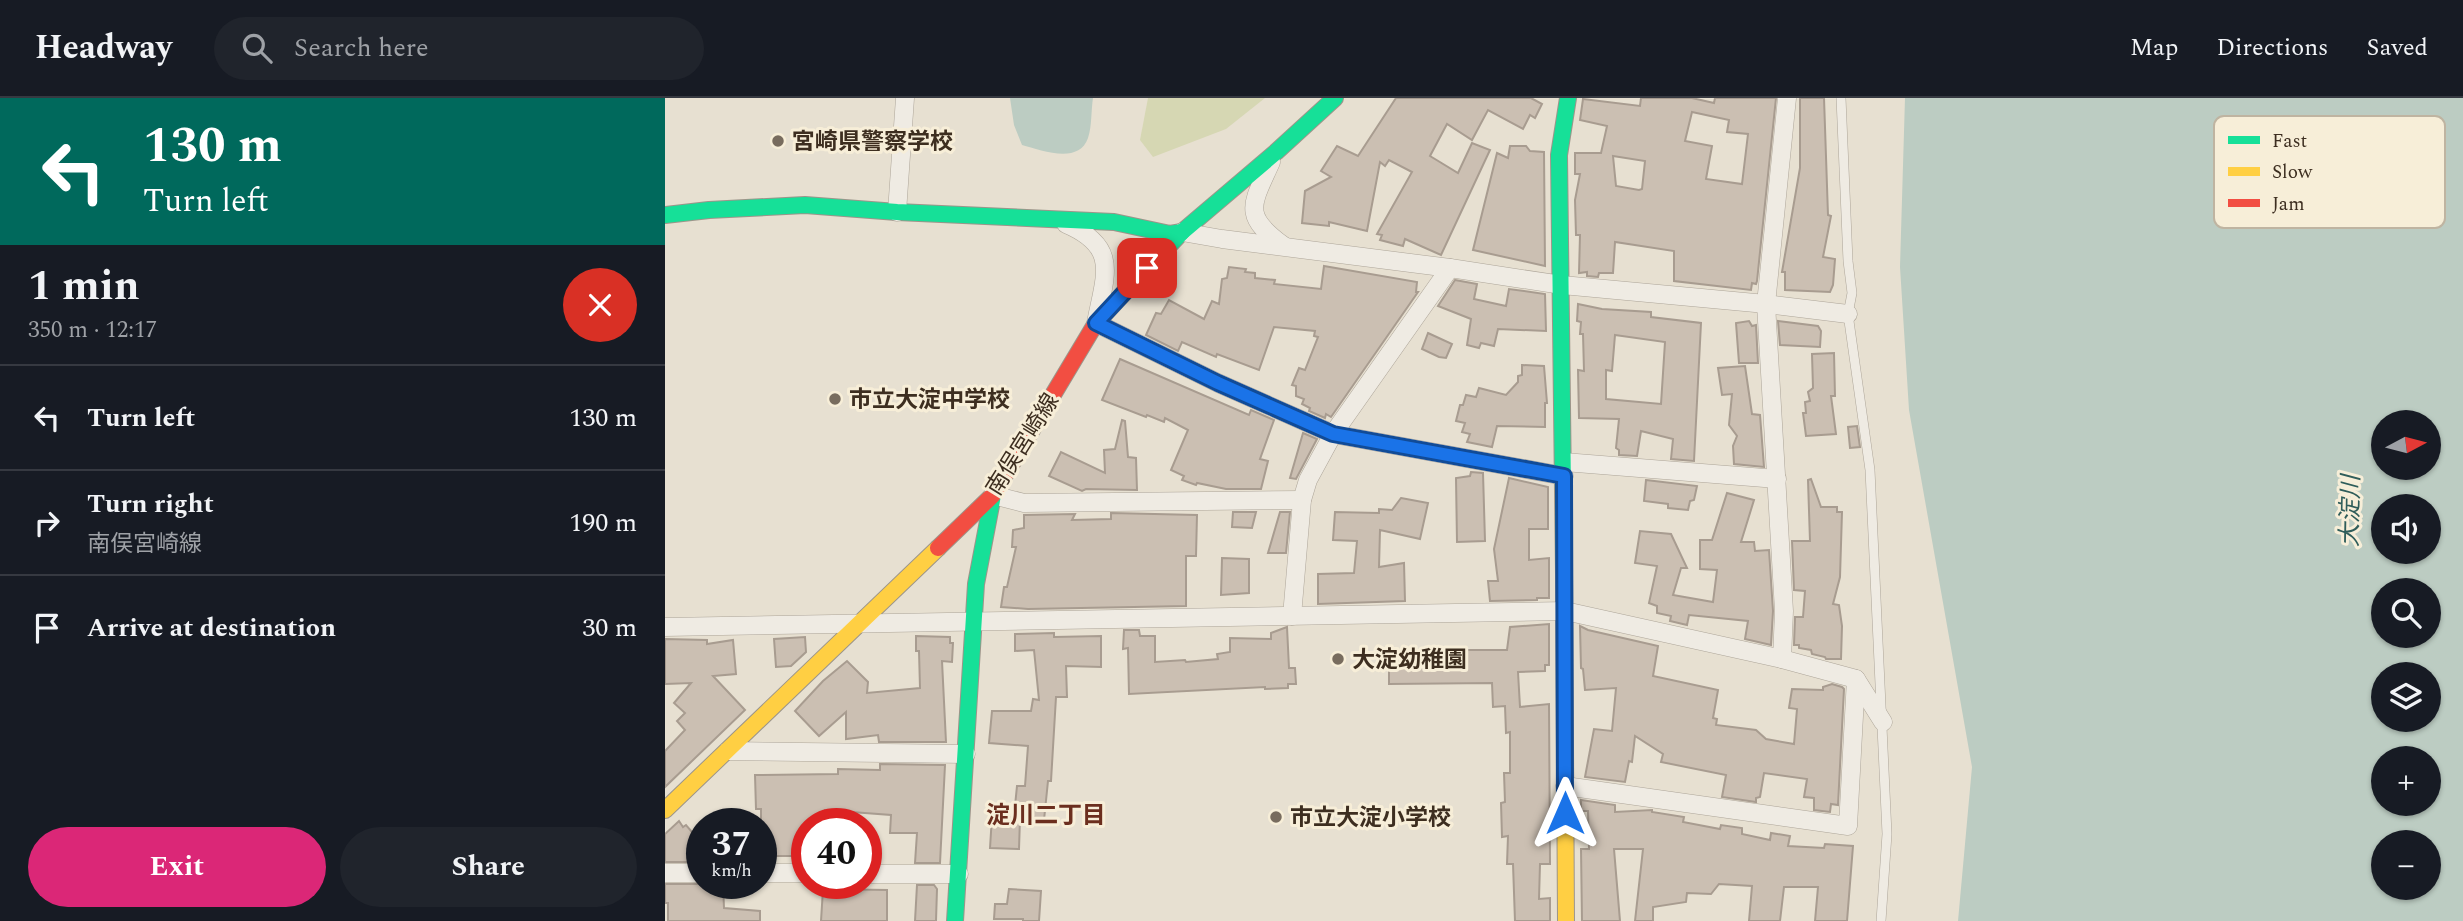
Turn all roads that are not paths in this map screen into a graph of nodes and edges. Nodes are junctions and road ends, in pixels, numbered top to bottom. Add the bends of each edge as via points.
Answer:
1 (905, 98) edge
2 (1335, 98) edge
3 (1568, 98) edge
4 (1787, 98) edge
5 (1840, 98) edge
6 (1276, 152) junction
7 (897, 212) junction
8 (665, 215) edge
9 (1054, 220) junction
10 (1181, 232) junction
11 (1286, 248) junction
12 (1450, 268) junction
13 (1562, 285) junction
14 (1766, 304) junction
15 (1847, 314) junction
16 (1096, 323) junction
17 (1333, 434) junction
18 (1564, 469) junction
19 (1777, 479) junction
20 (993, 495) junction
21 (1302, 500) junction
22 (1565, 611) junction
23 (1292, 616) junction
24 (973, 622) junction
25 (857, 624) junction
26 (665, 627) edge
27 (1782, 659) junction
28 (1856, 679) junction
29 (1883, 722) junction
30 (728, 751) junction
31 (966, 754) junction
32 (1565, 786) junction
33 (665, 810) edge
34 (665, 873) edge
35 (686, 873) edge
36 (882, 874) edge
37 (959, 874) junction
38 (955, 921) edge
39 (1566, 921) edge
40 (1881, 921) edge

1 - 7 street
2 - 6 street, 南俣宮崎線
3 - 13 street via 1559,155
4 - 14 street
5 - 15 lane via 1851,293
6 - 10 street, 南俣宮崎線
6 - 11 street via 1253,203 1255,221
7 - 8 street via 805,205
7 - 9 street
9 - 10 street via 1114,222 1170,234
9 - 16 street via 1085,232 1104,257
10 - 11 street
10 - 16 street, 南俣宮崎線
11 - 12 street
12 - 13 street
12 - 17 street
13 - 14 street
13 - 18 street
14 - 15 street
14 - 19 street
15 - 29 lane via 1870,470
16 - 17 street
16 - 20 street, 南俣宮崎線
17 - 18 street
17 - 21 street
18 - 19 street
18 - 22 street
19 - 27 street
20 - 21 street via 1024,503
20 - 24 street via 980,553
20 - 25 street, 南俣宮崎線
21 - 23 street
22 - 23 street
22 - 27 street
22 - 32 street
23 - 24 street
24 - 25 street
24 - 31 street
25 - 26 street
25 - 30 street, 南俣宮崎線
27 - 28 street
28 - 29 street
28 - 32 street via 1848,826
29 - 40 lane via 1887,834
30 - 31 street
30 - 33 street, 南俣宮崎線
31 - 37 street
32 - 39 street
34 - 35 street
36 - 37 street
37 - 38 street

